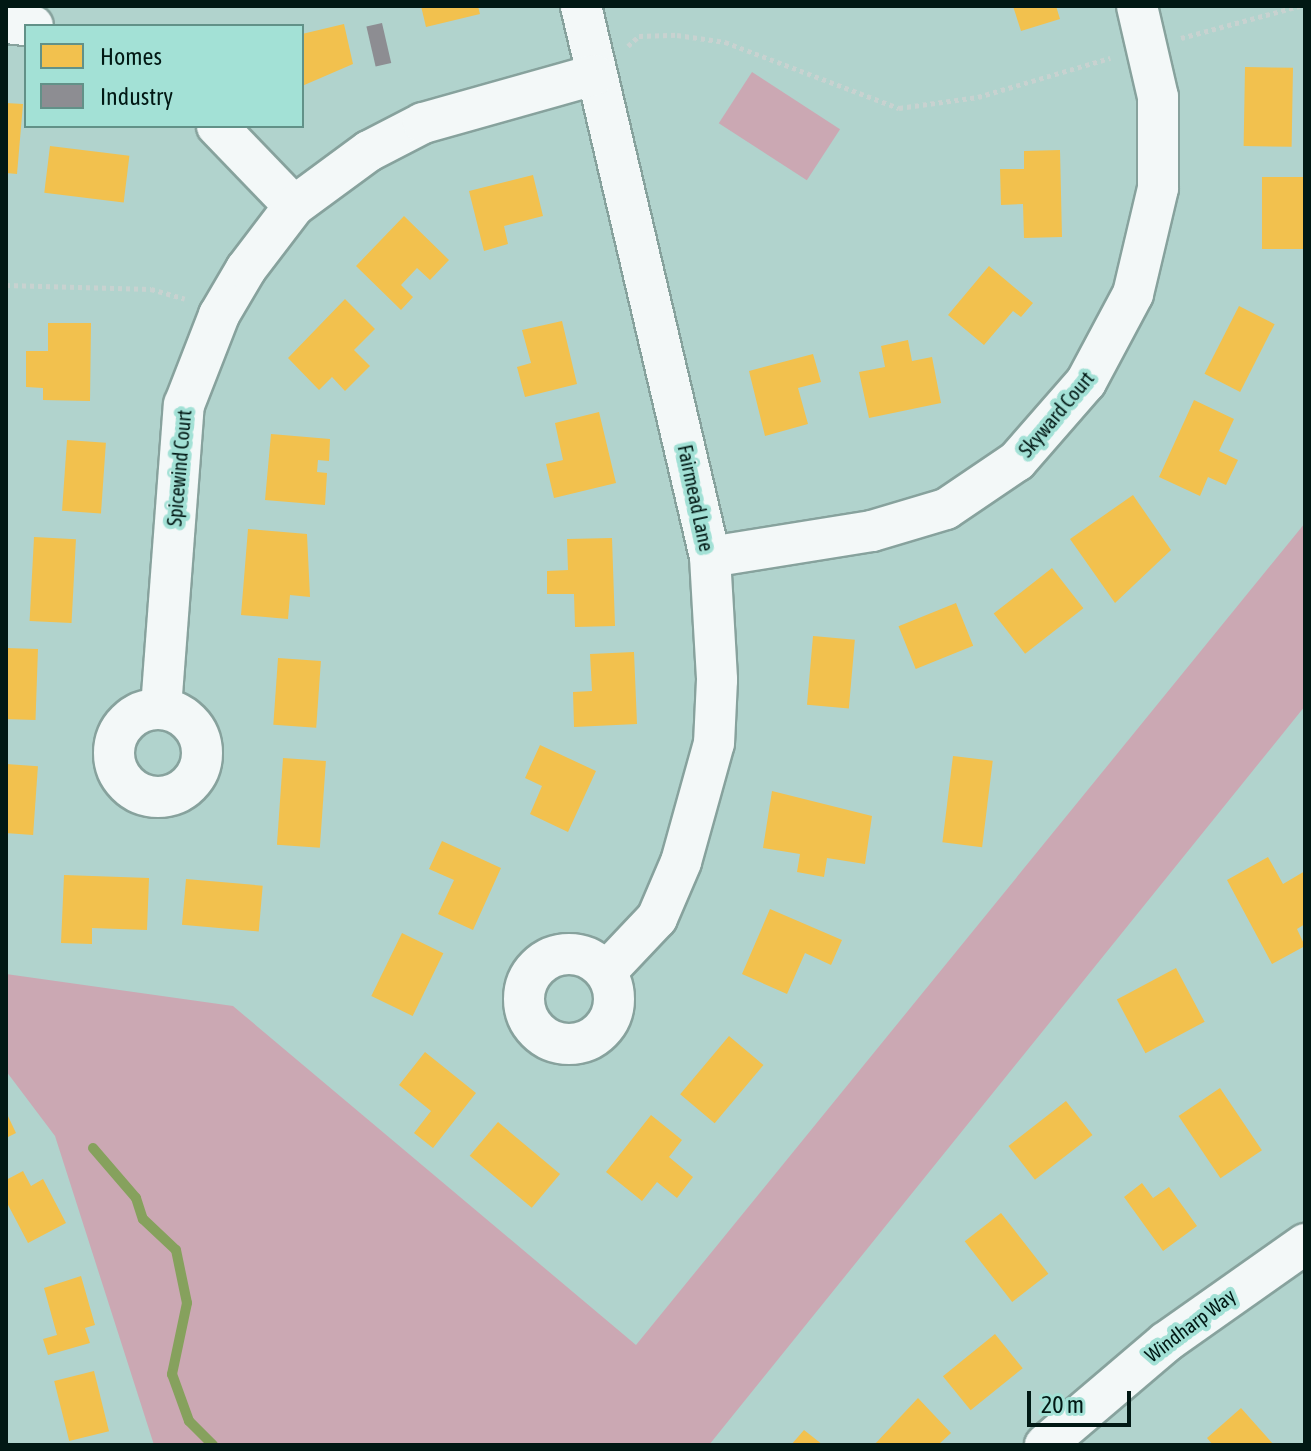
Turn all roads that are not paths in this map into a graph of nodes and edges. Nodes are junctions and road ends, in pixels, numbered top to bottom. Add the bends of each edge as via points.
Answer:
1 (581, 6) edge
2 (1137, 6) edge
3 (594, 75) junction
4 (219, 128) edge
5 (294, 206) junction
6 (710, 557) junction
7 (161, 708) dead end
8 (606, 972) dead end
9 (1305, 1244) edge
10 (1048, 1444) edge

1 - 3 street, Fairmead Lane
2 - 6 street, Skyward Court via 1149,46 1161,137 1148,245 1111,341 1053,424 981,487 914,522
3 - 5 street, Spicewind Court via 423,123
3 - 6 street, Fairmead Lane
4 - 5 street
5 - 7 street, Spicewind Court via 219,315 184,405
6 - 8 street, Fairmead Lane via 717,680 701,799 657,918
9 - 10 street, Windharp Way via 1166,1342

